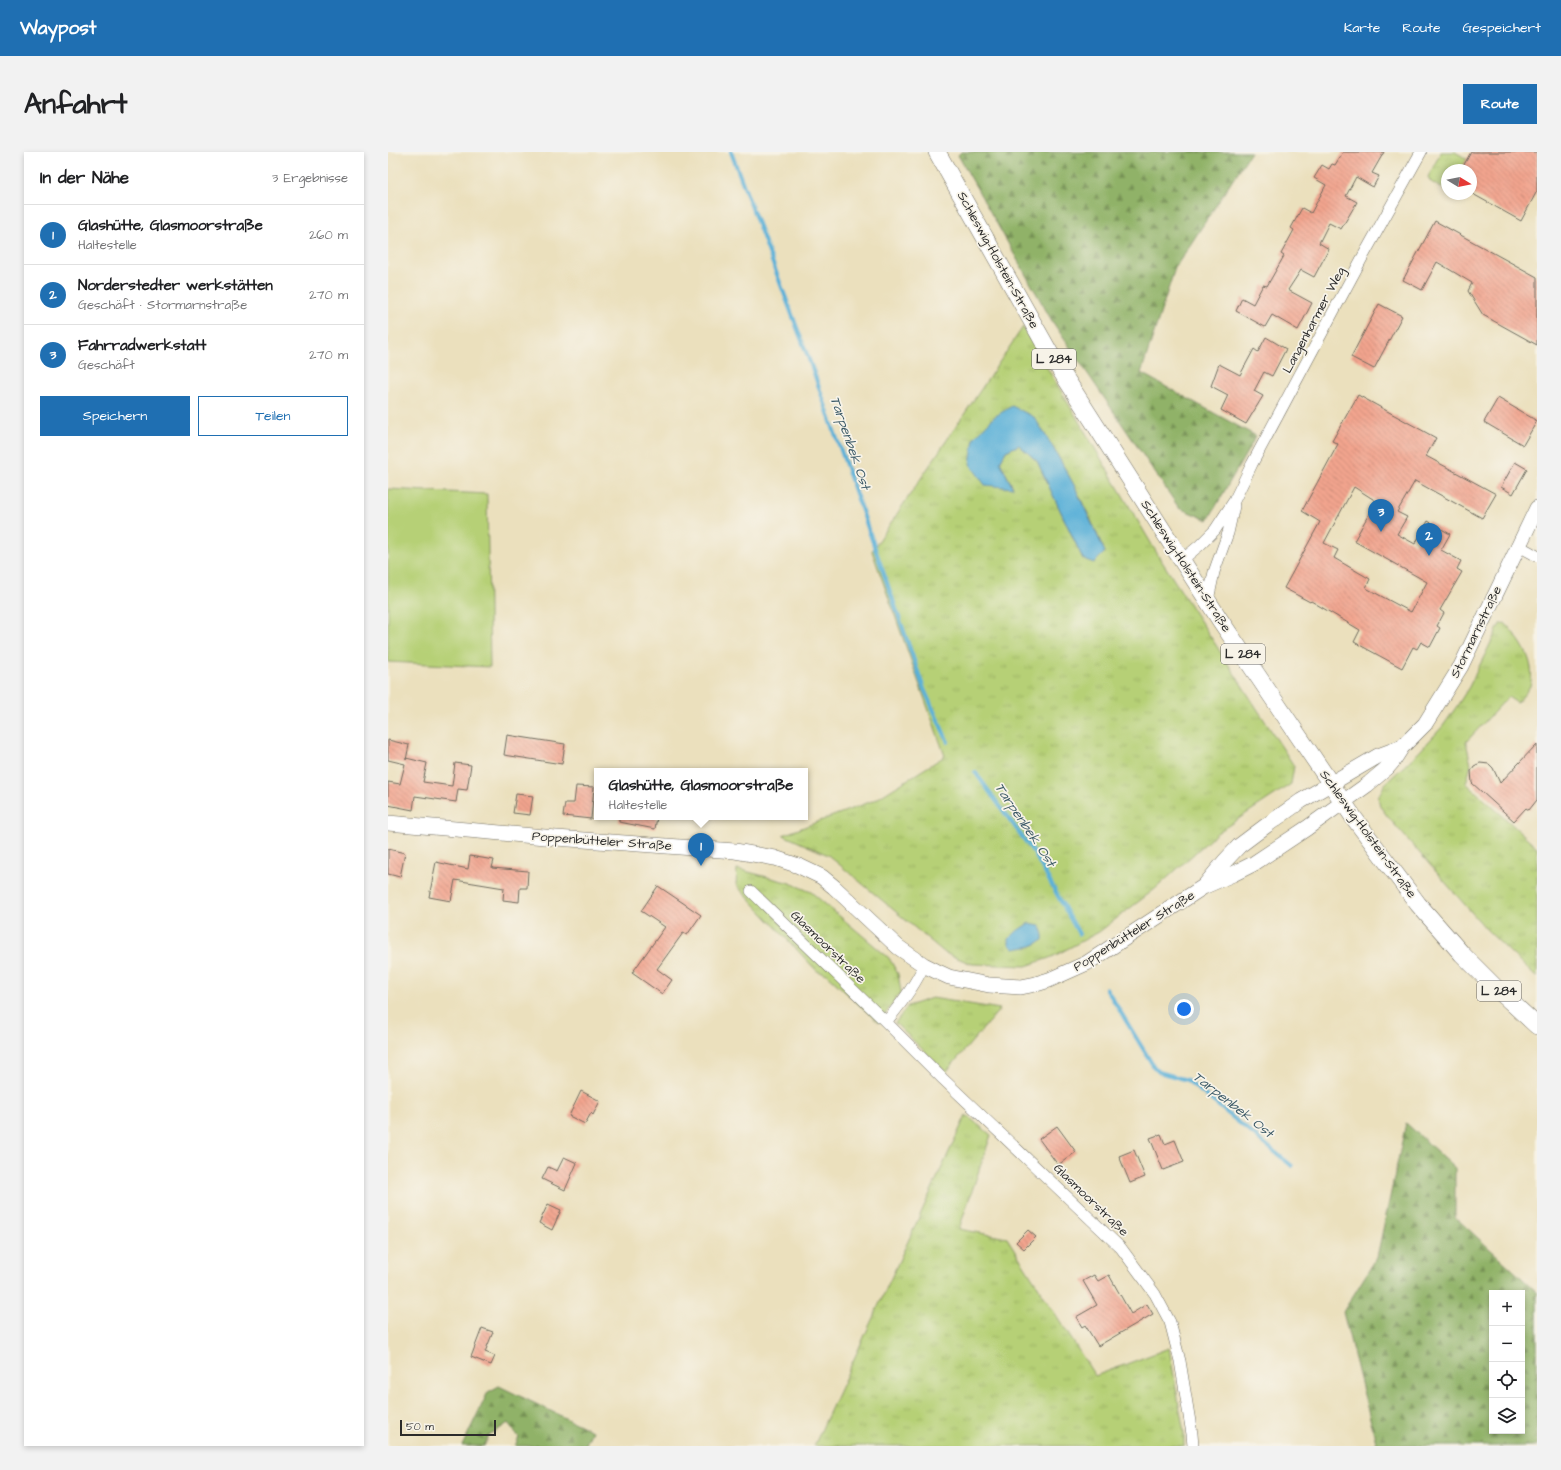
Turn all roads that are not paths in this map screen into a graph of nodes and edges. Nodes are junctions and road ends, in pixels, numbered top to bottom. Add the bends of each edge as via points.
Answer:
1 (937, 152) edge
2 (1421, 152) edge
3 (1234, 501) junction
4 (1537, 508) edge
5 (1519, 546) junction
6 (1537, 556) edge
7 (1182, 560) junction
8 (1208, 600) junction
9 (1402, 747) junction
10 (1331, 784) junction
11 (1343, 801) junction
12 (388, 823) edge
13 (1203, 887) junction
14 (750, 892) dead end
15 (924, 965) junction
16 (886, 1022) junction
17 (1537, 1026) edge
18 (1193, 1446) edge

1 - 7 main road, Schleswig-Holstein-Straße / L 284 via 1052,357
2 - 3 street, Langenharmer Weg
3 - 7 street, Langenharmer Weg via 1215,530
3 - 8 street, Langenharmer Weg via 1228,533 1214,572
4 - 5 main road, Stormarnstraße
5 - 6 street
5 - 9 main road, Stormarnstraße via 1461,666 1425,724
7 - 8 main road, Schleswig-Holstein-Straße / L 284
8 - 10 main road, Schleswig-Holstein-Straße / L 284
9 - 10 main road, Stormarnstraße via 1378,756
9 - 11 main road, Stormarnstraße via 1386,768
10 - 11 main road, Schleswig-Holstein-Straße / L 284
10 - 13 main road, Poppenbütteler Straße via 1301,801 1239,846
11 - 13 main road, Poppenbütteler Straße via 1253,864
11 - 17 main road, Schleswig-Holstein-Straße / L 284 via 1418,904 1462,954
12 - 15 main road, Poppenbütteler Straße via 735,851 775,858 799,866 822,878 898,947
13 - 15 main road, Poppenbütteler Straße via 1087,963 1036,984 1021,987 989,985 949,976
14 - 16 street, Glasmoorstraße
15 - 16 street via 910,992
16 - 18 street, Glasmoorstraße via 1121,1248 1155,1294 1170,1322 1180,1361

